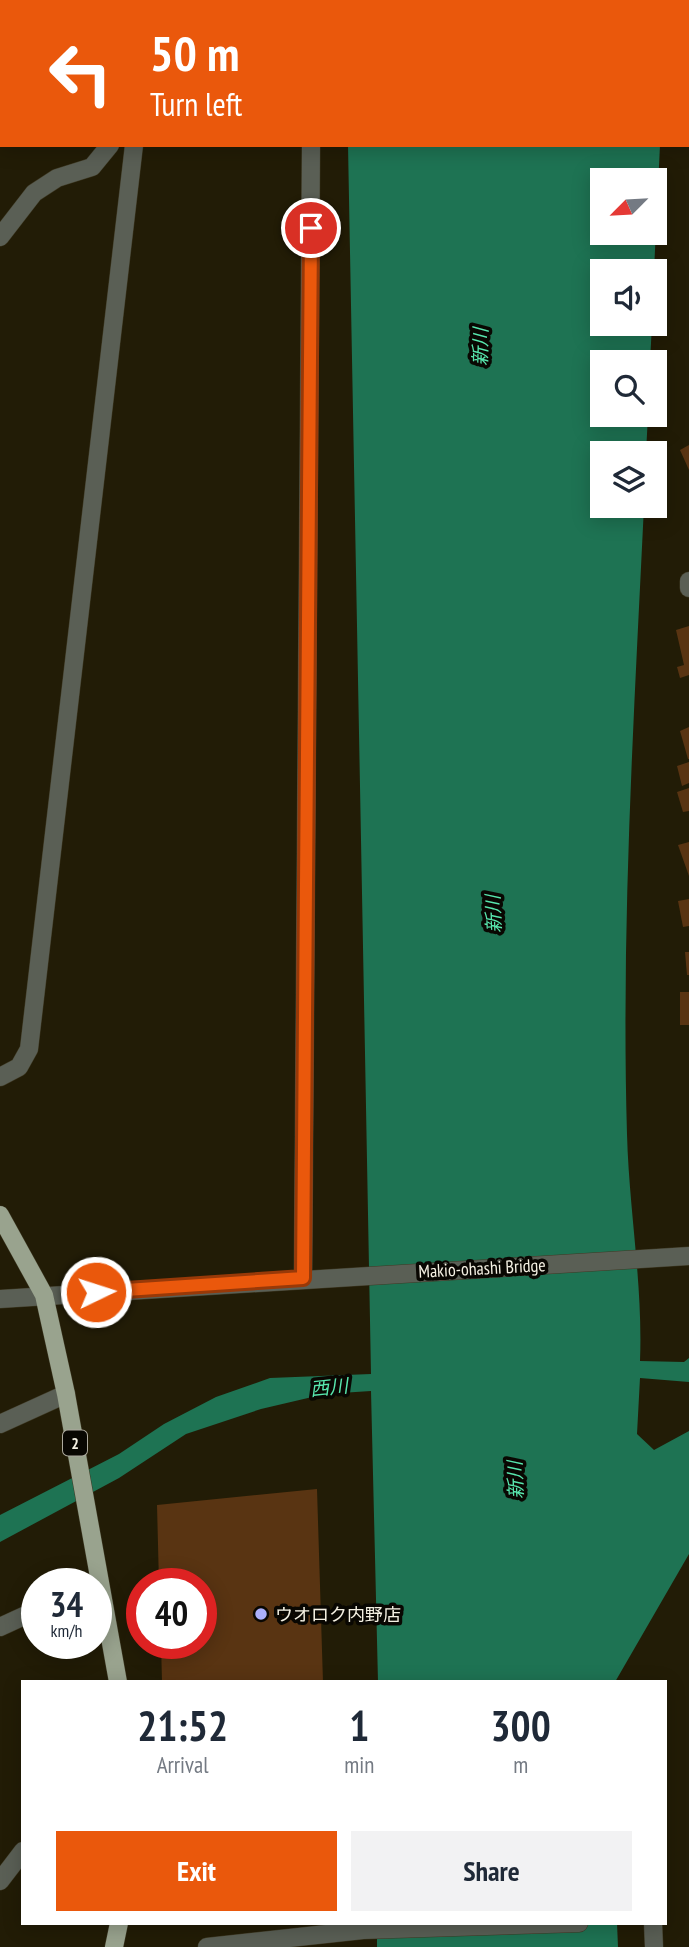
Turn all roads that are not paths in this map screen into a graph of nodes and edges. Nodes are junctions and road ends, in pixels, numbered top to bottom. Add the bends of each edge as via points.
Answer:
1 (108, 147) edge
2 (134, 147) edge
3 (311, 147) edge
4 (0, 237) edge
5 (689, 581) edge
6 (689, 588) edge
7 (0, 1077) edge
8 (0, 1215) edge
9 (689, 1256) edge
10 (303, 1278) junction
11 (44, 1295) junction
12 (0, 1299) edge
13 (66, 1394) junction
14 (0, 1424) edge
15 (93, 1568) edge
16 (21, 1618) edge
17 (0, 1628) edge
18 (112, 1656) edge
19 (118, 1680) edge
20 (21, 1854) edge
21 (0, 1881) edge
22 (119, 1925) edge
23 (544, 1925) edge
24 (653, 1925) edge
25 (352, 1936) edge
26 (114, 1947) edge
27 (208, 1947) edge
28 (654, 1947) edge

1 - 4 street via 92,167 57,178 34,193
2 - 7 street via 29,1049 19,1067
3 - 10 street
5 - 6 street
8 - 11 main road, 2
9 - 10 street, Makio-ohashi Bridge
10 - 11 street, Makio-ohashi Bridge
11 - 12 street, Makio-ohashi Bridge
11 - 13 main road, 2
13 - 14 street
13 - 15 main road, 2
16 - 17 street
18 - 19 main road, 2
20 - 21 street
22 - 26 main road
23 - 25 street
24 - 28 street
25 - 27 street

